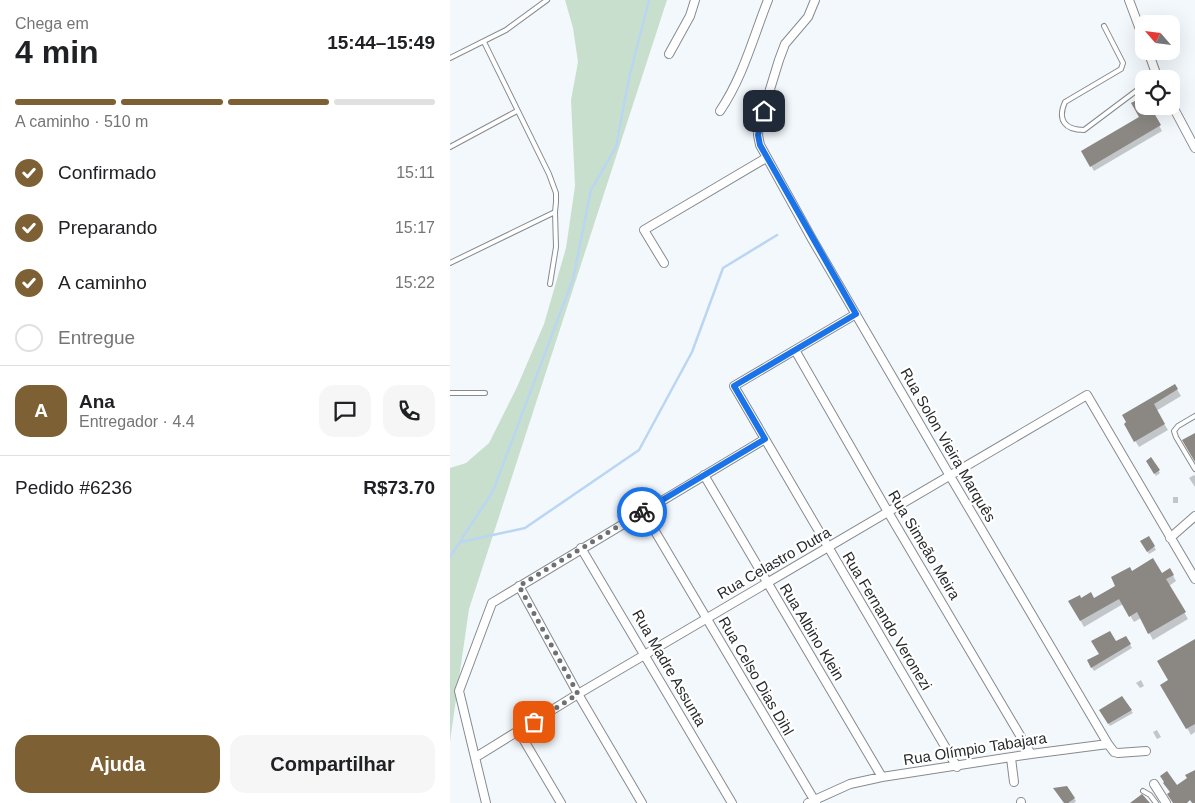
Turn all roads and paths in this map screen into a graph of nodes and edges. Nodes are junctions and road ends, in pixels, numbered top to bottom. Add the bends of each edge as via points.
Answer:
1 (547, 0) edge
2 (695, 0) edge
3 (768, 0) edge
4 (815, 0) edge
5 (1129, 0) edge
6 (1135, 16) edge
7 (1104, 26) dead end
8 (484, 42) junction
9 (669, 54) dead end
10 (450, 58) edge
11 (1135, 92) edge
12 (517, 111) junction
13 (720, 111) dead end
14 (1177, 115) edge
15 (450, 147) edge
16 (1195, 148) edge
17 (766, 158) junction
18 (555, 212) junction
19 (450, 263) edge
20 (664, 263) dead end
21 (550, 284) dead end
22 (856, 314) junction
23 (795, 350) junction
24 (450, 393) edge
25 (485, 393) dead end
26 (1195, 416) edge
27 (765, 439) junction
28 (1195, 469) edge
29 (704, 475) junction
30 (950, 476) junction
31 (644, 511) junction
32 (888, 512) junction
33 (1195, 516) edge
34 (1170, 538) junction
35 (582, 548) junction
36 (828, 548) junction
37 (1195, 579) edge
38 (767, 583) junction
39 (519, 586) junction
40 (707, 618) junction
41 (645, 654) junction
42 (578, 694) junction
43 (519, 732) junction
44 (1108, 744) junction
45 (1146, 751) dead end
46 (1031, 754) junction
47 (476, 757) junction
48 (1011, 758) junction
49 (957, 767) junction
50 (882, 777) junction
51 (1014, 782) dead end
52 (1154, 784) dead end
53 (1143, 790) dead end
54 (813, 802) edge
55 (486, 803) edge
56 (561, 803) edge
57 (642, 803) edge
58 (732, 803) edge
59 (1156, 803) edge
60 (1166, 803) edge

1 - 8 lane
2 - 9 street
3 - 13 street via 733,92
4 - 17 street, Rua Solon Vieira Marquês via 779,60 758,135
5 - 6 street
7 - 11 lane via 1123,66 1065,102 1062,117 1066,125 1084,130
8 - 10 lane
8 - 12 lane
12 - 15 lane
12 - 18 lane via 549,174 556,193
14 - 16 street
17 - 20 street via 644,230
17 - 22 street, Rua Solon Vieira Marquês
18 - 19 lane
18 - 21 lane via 556,247
22 - 23 street
22 - 30 street, Rua Solon Vieira Marquês
23 - 27 street, Rua Fernando Veronezi via 734,386
23 - 32 street, Rua Simeão Meira
24 - 25 lane
26 - 28 lane via 1174,431
27 - 29 street
27 - 36 street, Rua Fernando Veronezi
29 - 31 street
29 - 38 street, Rua Albino Klein
30 - 32 street, Rua Celastro Dutra
30 - 34 street, Rua Celastro Dutra via 1087,395
30 - 44 street, Rua Solon Vieira Marquês
31 - 35 street
31 - 40 street, Rua Celso Dias Dihl
32 - 36 street, Rua Celastro Dutra
32 - 46 street, Rua Simeão Meira
33 - 34 street
34 - 37 street
35 - 39 street
35 - 41 street, Rua Madre Assunta
36 - 38 street, Rua Celastro Dutra
36 - 49 street, Rua Fernando Veronezi
38 - 40 street, Rua Celastro Dutra
38 - 50 street, Rua Albino Klein
39 - 42 street
39 - 47 street via 492,603 459,691
40 - 41 street, Rua Celastro Dutra
40 - 54 street, Rua Celso Dias Dihl
41 - 42 street, Rua Celastro Dutra
41 - 58 street, Rua Madre Assunta
42 - 43 street, Rua Celastro Dutra
42 - 57 street
43 - 47 street, Rua Celastro Dutra
43 - 56 street
44 - 45 street, Rua Olímpio Tabajara via 1118,753
44 - 46 street, Rua Olímpio Tabajara
46 - 48 street, Rua Olímpio Tabajara
47 - 55 street
48 - 49 street, Rua Olímpio Tabajara
48 - 51 street
49 - 50 street, Rua Olímpio Tabajara
50 - 54 street, Rua Olímpio Tabajara via 850,784
52 - 60 street
53 - 59 lane

